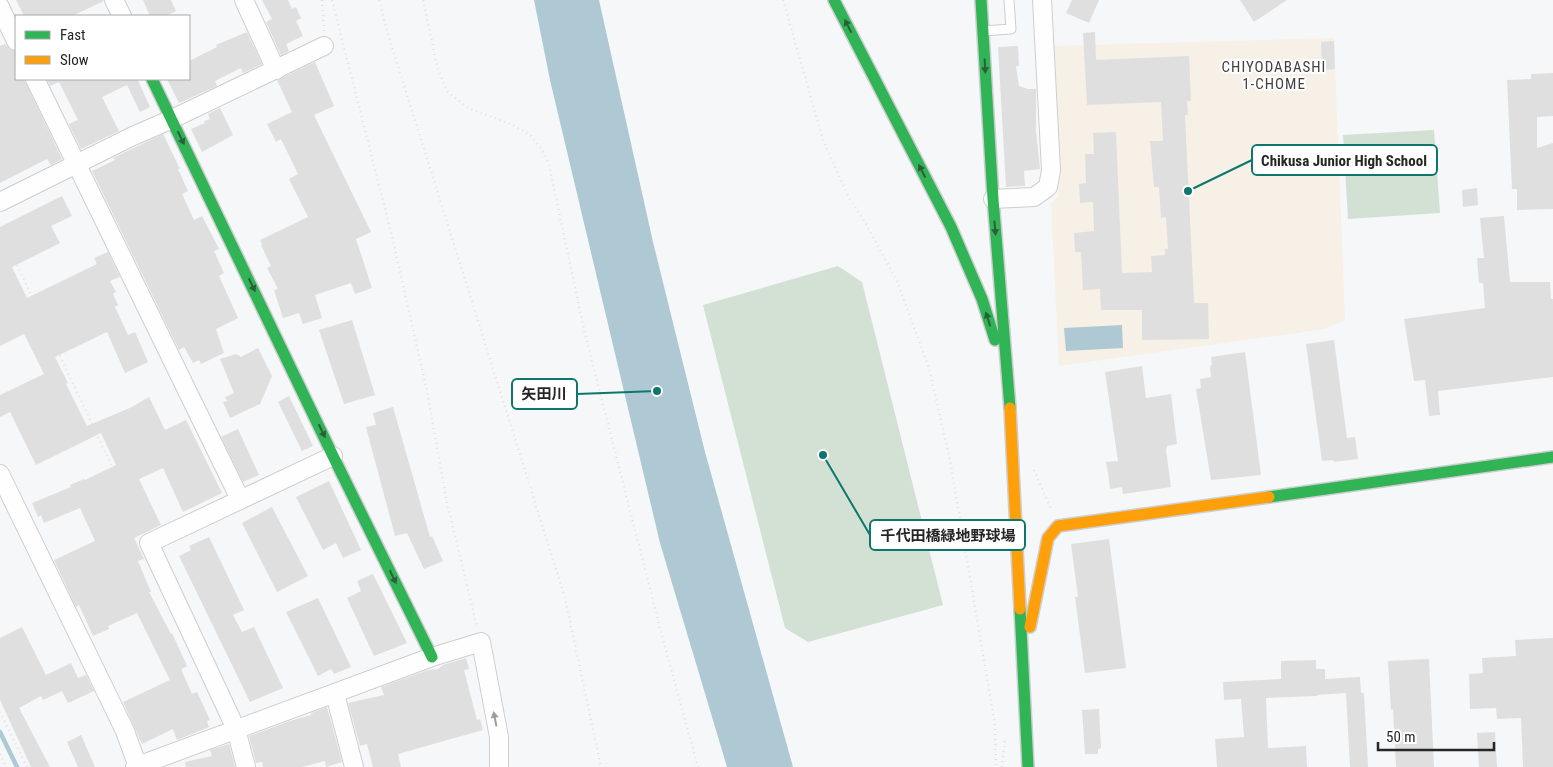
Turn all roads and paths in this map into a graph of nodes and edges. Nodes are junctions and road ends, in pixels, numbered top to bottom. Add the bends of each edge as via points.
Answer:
1 (114, 0) edge
2 (244, 0) edge
3 (322, 0) edge
4 (332, 0) edge
5 (379, 0) edge
6 (423, 0) edge
7 (782, 0) edge
8 (834, 0) edge
9 (981, 0) edge
10 (1009, 0) edge
11 (1042, 0) edge
12 (0, 7) edge
13 (122, 15) edge
14 (982, 31) junction
15 (15, 39) edge
16 (324, 46) joint
17 (276, 70) junction
18 (35, 80) edge
19 (152, 80) edge
20 (172, 120) junction
21 (76, 164) junction
22 (993, 199) junction
23 (0, 202) edge
24 (0, 229) edge
25 (1000, 284) junction
26 (977, 288) junction
27 (1010, 400) junction
28 (333, 456) junction
29 (1553, 457) edge
30 (0, 474) edge
31 (240, 499) junction
32 (149, 543) junction
33 (481, 642) junction
34 (432, 657) junction
35 (1023, 661) junction
36 (335, 694) junction
37 (0, 712) edge
38 (236, 729) junction
39 (0, 754) edge
40 (6, 767) edge
41 (27, 767) edge
42 (137, 767) edge
43 (246, 767) edge
44 (354, 767) edge
45 (499, 767) edge
46 (601, 767) edge
47 (698, 767) edge
48 (996, 767) edge
49 (1028, 767) edge

1 - 13 street
2 - 17 street
3 - 16 path
4 - 33 path via 392,236 446,498
5 - 46 path via 565,598
6 - 47 path via 438,70 447,91 468,108 530,135 542,148 549,165 584,330
7 - 48 path via 823,140 848,196 897,281 929,368 950,460 994,725
26 -> 8 street via 951,226
9 - 14 street
10 - 14 lane via 1011,29
11 - 22 street via 1050,170 1048,187 1034,197
12 - 15 street
14 -> 22 street
16 - 17 street
17 - 20 street
18 - 21 street
19 - 20 street
20 - 21 street
20 -> 28 street
21 - 23 street
21 - 31 street
22 -> 25 street
24 - 32 path
25 - 26 street via 992,296
25 - 27 street
27 -> 26 street
27 - 35 street
28 - 31 street
28 -> 34 street
29 - 35 street via 1058,526 1048,538
30 - 42 street via 125,731
31 - 32 street
32 - 38 street
33 - 34 street
45 -> 33 street via 499,737
34 - 36 street
35 - 49 street
36 - 38 street
36 - 44 street
37 - 41 path
38 - 42 street
38 - 43 street
39 - 40 path

